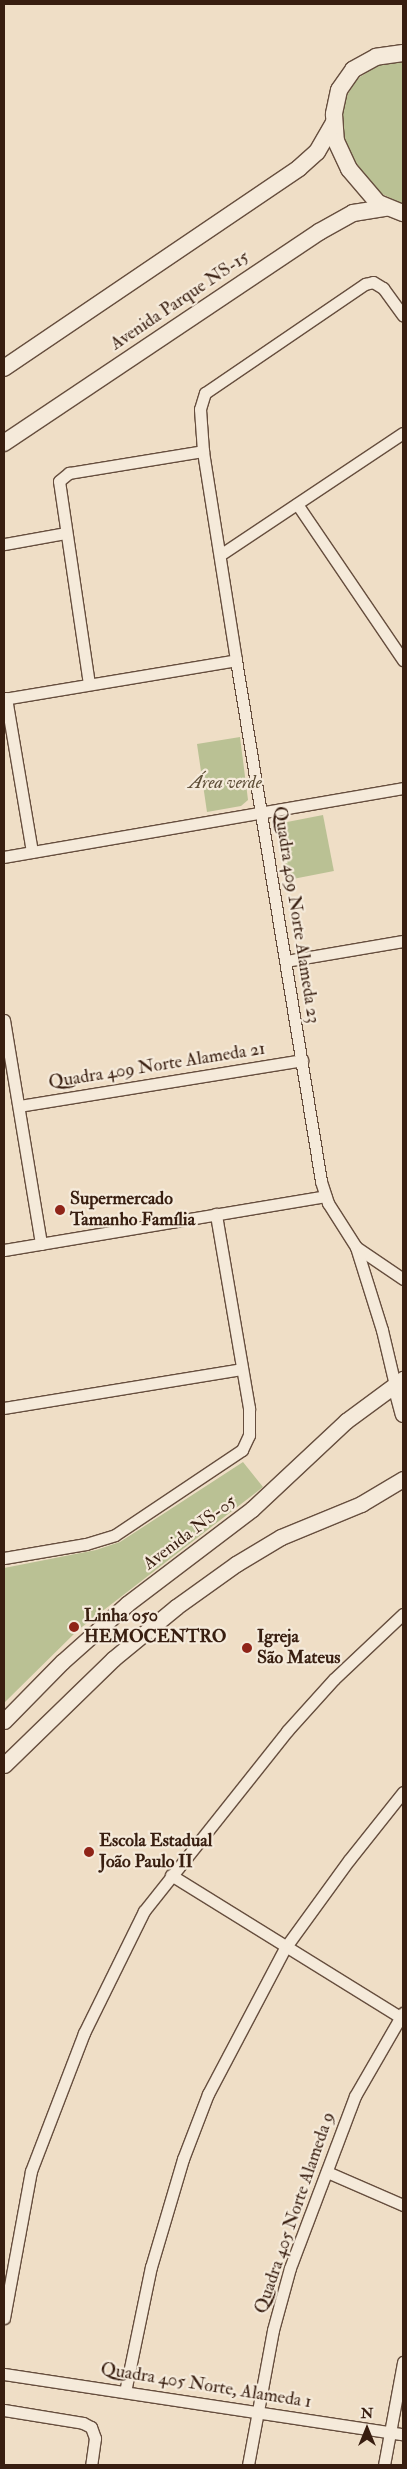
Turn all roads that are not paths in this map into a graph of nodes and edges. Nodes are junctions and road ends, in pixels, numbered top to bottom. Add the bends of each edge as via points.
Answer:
1 (403, 53) edge
2 (334, 123) junction
3 (386, 208) junction
4 (403, 213) edge
5 (403, 316) edge
6 (11, 358) edge
7 (4, 368) edge
8 (403, 433) edge
9 (4, 444) edge
10 (204, 451) junction
11 (297, 504) junction
12 (65, 533) junction
13 (4, 544) edge
14 (220, 555) junction
15 (236, 660) junction
16 (403, 660) edge
17 (89, 684) junction
18 (5, 699) edge
19 (403, 788) edge
20 (261, 814) junction
21 (32, 852) junction
22 (4, 857) edge
23 (403, 941) edge
24 (286, 961) junction
25 (4, 1020) edge
26 (302, 1060) junction
27 (19, 1106) junction
28 (325, 1196) junction
29 (216, 1214) junction
30 (41, 1244) junction
31 (356, 1247) junction
32 (4, 1250) edge
33 (403, 1280) edge
34 (242, 1369) junction
35 (399, 1382) edge
36 (4, 1408) edge
37 (403, 1414) edge
38 (403, 1479) edge
39 (4, 1558) edge
40 (403, 1614) edge
41 (4, 1721) edge
42 (4, 1765) edge
43 (403, 1792) edge
44 (171, 1875) junction
45 (285, 1948) junction
46 (402, 2015) edge
47 (327, 2172) junction
48 (403, 2205) edge
49 (4, 2318) edge
50 (403, 2362) edge
51 (4, 2374) edge
52 (125, 2392) junction
53 (4, 2410) edge
54 (257, 2412) junction
55 (389, 2432) junction
56 (403, 2434) edge
57 (91, 2465) edge
58 (248, 2465) edge
59 (384, 2465) edge

1 - 2 main road, Avenida Parque NS-15 via 372,58 349,74 337,94
2 - 3 main road, Avenida Parque NS-15 via 338,146 349,169 367,193
2 - 6 main road, Avenida Parque NS-15 via 314,156 299,168
3 - 4 main road, Avenida Parque NS-15
3 - 9 main road, Avenida Parque NS-15 via 353,213 319,232
5 - 10 street, Quadra 409 Norte Alameda 23 via 383,288 374,282 362,285 205,393 200,402
6 - 7 main road, Avenida Parque NS-15
8 - 11 street
10 - 12 street via 69,473 60,478 58,491
10 - 14 street, Quadra 409 Norte Alameda 23
11 - 14 street
11 - 16 street
12 - 13 street
12 - 17 street
14 - 15 street, Quadra 409 Norte Alameda 23
15 - 17 street
15 - 20 street, Quadra 409 Norte Alameda 23
17 - 18 street
18 - 21 street
19 - 20 street
20 - 21 street
20 - 24 street, Quadra 409 Norte Alameda 23
21 - 22 street
23 - 24 street
24 - 26 street, Quadra 409 Norte Alameda 23
25 - 27 street
26 - 27 street, Quadra 409 Norte Alameda 21
26 - 28 street, Quadra 409 Norte Alameda 23
27 - 30 street
28 - 29 street
28 - 31 street, Quadra 409 Norte Alameda 23
29 - 30 street
29 - 34 street
30 - 32 street
31 - 33 street, Quadra 409 Norte Alameda 23
31 - 35 street, Quadra 409 Norte Alameda 23
34 - 36 street
34 - 39 street via 250,1421 245,1445 236,1457 115,1535 86,1544
35 - 37 street
35 - 41 street, Avenida NS-05 via 346,1421 245,1515 127,1604 62,1662
38 - 42 street via 361,1504 281,1537 223,1573 120,1653
40 - 44 street via 286,1731
43 - 45 street
44 - 45 street
44 - 49 street via 144,1911 84,2033 31,2170
45 - 46 street
45 - 52 street via 208,2094 183,2160 151,2267
46 - 47 street, Quadra 405 Norte Alameda 9 via 354,2096
47 - 48 street
47 - 54 street, Quadra 405 Norte Alameda 9 via 290,2268 273,2330
50 - 55 street
51 - 52 street, Quadra 405 Norte, Alameda 1
52 - 54 street, Quadra 405 Norte, Alameda 1
53 - 57 street via 83,2423 90,2427 95,2438
54 - 55 street, Quadra 405 Norte, Alameda 1
54 - 58 street, Quadra 405 Norte Alameda 9
55 - 56 street, Quadra 405 Norte, Alameda 1
55 - 59 street

